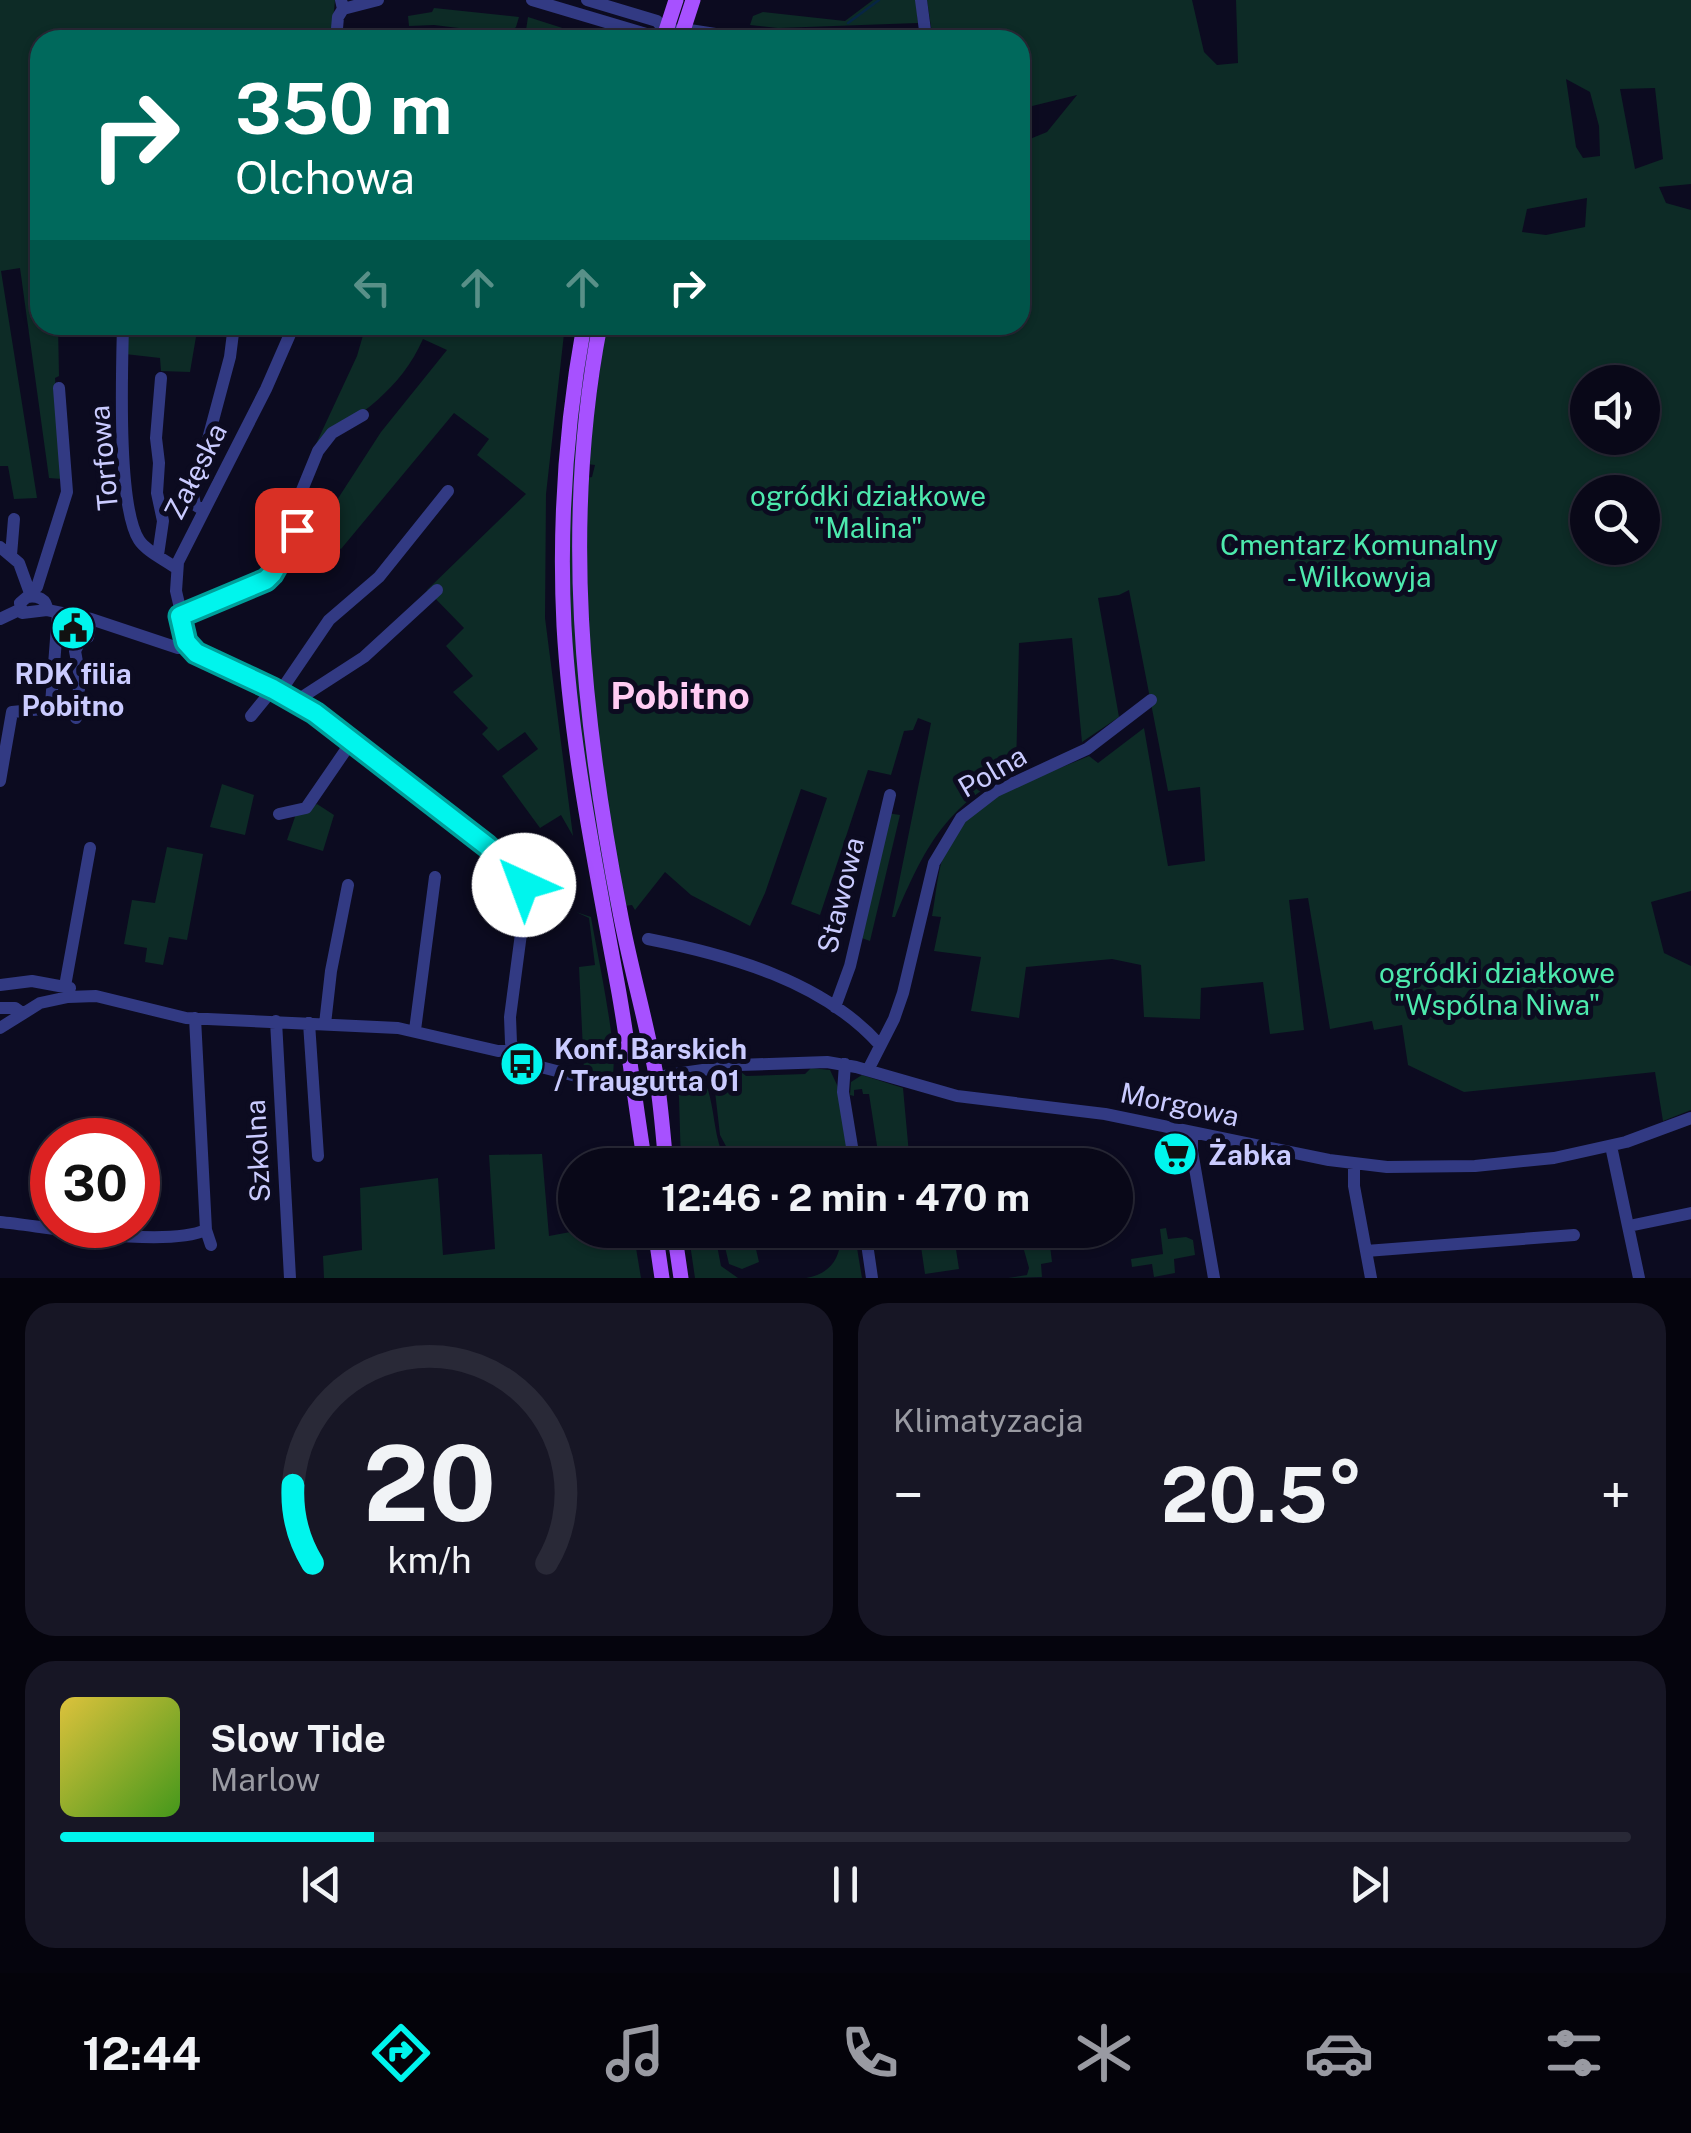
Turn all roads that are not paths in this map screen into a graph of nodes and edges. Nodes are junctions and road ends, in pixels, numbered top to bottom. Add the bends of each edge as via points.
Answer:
1 (378, 0) edge
2 (532, 0) edge
3 (587, 0) edge
4 (676, 0) edge
5 (693, 0) edge
6 (921, 0) edge
7 (342, 4) edge
8 (337, 30) edge
9 (633, 30) edge
10 (667, 30) edge
11 (673, 30) edge
12 (676, 30) edge
13 (925, 30) edge
14 (123, 335) edge
15 (233, 335) edge
16 (290, 335) edge
17 (583, 335) edge
18 (598, 335) edge
19 (161, 378) dead end
20 (58, 388) dead end
21 (364, 414) dead end
22 (448, 491) dead end
23 (202, 510) junction
24 (14, 519) dead end
25 (6, 551) edge
26 (158, 555) junction
27 (176, 568) junction
28 (436, 590) dead end
29 (30, 593) junction
30 (20, 610) junction
31 (53, 612) junction
32 (180, 616) junction
33 (0, 619) edge
34 (91, 619) junction
35 (189, 646) junction
36 (276, 690) junction
37 (1151, 700) dead end
38 (296, 701) junction
39 (251, 716) dead end
40 (76, 718) dead end
41 (352, 741) junction
42 (0, 781) edge
43 (890, 795) dead end
44 (279, 814) dead end
45 (90, 848) dead end
46 (436, 877) dead end
47 (348, 885) dead end
48 (648, 939) dead end
49 (0, 984) edge
50 (65, 986) junction
51 (96, 996) junction
52 (834, 1006) junction
53 (0, 1008) edge
54 (22, 1014) junction
55 (195, 1018) junction
56 (276, 1020) junction
57 (309, 1023) junction
58 (325, 1024) junction
59 (0, 1028) edge
60 (415, 1030) junction
61 (880, 1044) junction
62 (514, 1049) junction
63 (845, 1064) junction
64 (868, 1070) junction
65 (656, 1078) junction
66 (634, 1086) junction
67 (1691, 1118) edge
68 (1192, 1134) junction
69 (1611, 1146) junction
70 (643, 1148) edge
71 (664, 1148) edge
72 (852, 1148) edge
73 (318, 1156) dead end
74 (1354, 1164) junction
75 (1691, 1213) edge
76 (0, 1222) edge
77 (1629, 1226) junction
78 (206, 1230) junction
79 (1574, 1235) dead end
80 (211, 1245) dead end
81 (657, 1248) edge
82 (676, 1248) edge
83 (868, 1248) edge
84 (1366, 1252) junction
85 (290, 1278) edge
86 (662, 1278) edge
87 (680, 1278) edge
88 (872, 1278) edge
89 (1214, 1278) edge
90 (1371, 1278) edge
91 (1640, 1278) edge

1 - 7 street
2 - 9 street
3 - 10 street
4 - 11 main road
5 - 12 main road
6 - 13 street
7 - 8 street
14 - 26 street, Torfowa via 128,501 139,540
15 - 23 street via 193,496
16 - 23 street, Załęska
17 - 66 main road via 564,487 565,643
18 - 65 main road via 580,480 581,638 616,893
19 - 26 street
20 - 29 street via 67,492
21 - 32 street via 318,450 300,494 296,536 272,574
22 - 36 street via 379,576 329,620
23 - 27 street, Załęska
24 - 25 street
25 - 29 street via 24,571
26 - 27 street, Torfowa
27 - 32 street, Załęska
28 - 38 street via 364,657
29 - 30 street
29 - 31 street
30 - 31 street
30 - 33 street
31 - 34 street
31 - 42 street via 51,704 12,712
32 - 35 street, Załęska
34 - 35 street
34 - 40 street via 76,651
35 - 36 street
36 - 38 street
36 - 39 street
37 - 61 street, Polna via 1087,749 996,791 961,818 927,881 903,993
38 - 41 street
41 - 44 street via 306,808
41 - 62 street via 522,881 526,902 509,1026
43 - 52 street, Stawowa via 850,966
45 - 50 street
46 - 60 street
47 - 58 street
48 - 52 street via 798,984
49 - 50 street
50 - 51 street
51 - 54 street via 53,999
51 - 55 street
52 - 61 street
53 - 54 street
54 - 59 street
55 - 56 street
55 - 78 street
56 - 57 street
56 - 85 street, Szkolna
57 - 58 street
57 - 73 street
58 - 60 street
60 - 62 street
61 - 64 street, Polna
62 - 66 street via 549,1070
63 - 64 street, Morgowa
63 - 65 street, Morgowa via 767,1062
63 - 72 street
64 - 68 street, Morgowa via 957,1096 1105,1114
65 - 66 street, Morgowa
65 - 71 main road
66 - 70 main road
67 - 69 street, Morgowa
68 - 74 street, Morgowa
68 - 89 street
69 - 74 street, Morgowa via 1490,1164
69 - 77 street
74 - 84 street
75 - 77 street
76 - 78 street via 132,1235
77 - 91 street
78 - 80 street
79 - 84 street
81 - 86 main road
82 - 87 main road
83 - 88 street
84 - 90 street

